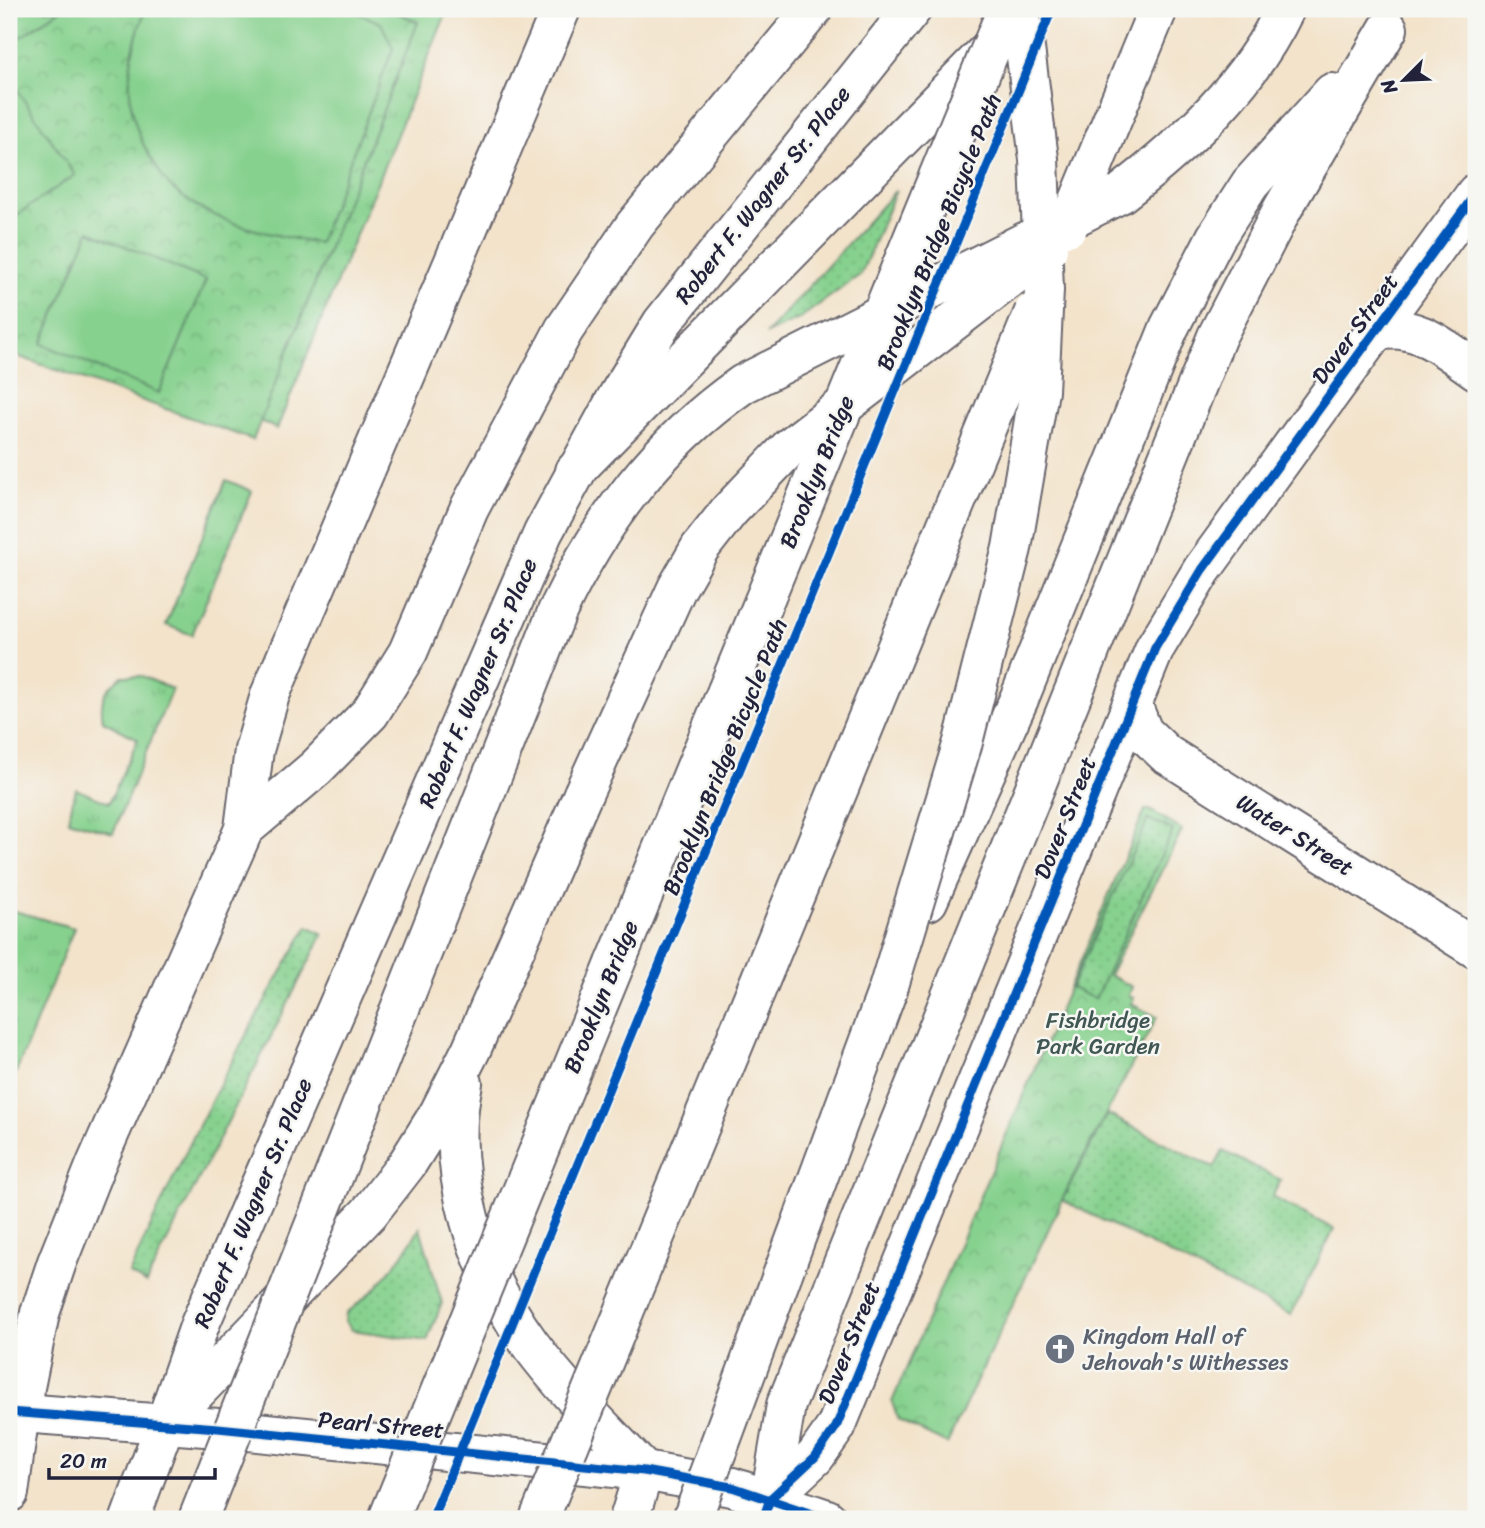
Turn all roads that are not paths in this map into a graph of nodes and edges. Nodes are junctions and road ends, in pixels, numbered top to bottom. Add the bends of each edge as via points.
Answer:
1 (561, 9) edge
2 (813, 9) edge
3 (912, 9) edge
4 (1007, 9) edge
5 (1020, 9) edge
6 (1033, 9) edge
7 (1158, 9) edge
8 (1285, 9) edge
9 (1398, 19) edge
10 (1476, 193) edge
11 (1120, 194) junction
12 (1378, 331) junction
13 (1476, 370) edge
14 (575, 471) junction
15 (1132, 704) junction
16 (244, 829) junction
17 (1476, 949) edge
18 (888, 989) junction
19 (471, 1051) junction
20 (14, 1412) edge
21 (164, 1424) junction
22 (644, 1471) junction
23 (9, 1493) edge
24 (766, 1509) edge
25 (130, 1519) edge
26 (198, 1519) edge
27 (388, 1519) edge
28 (539, 1519) edge
29 (629, 1519) edge
30 (692, 1519) edge
31 (827, 1519) edge

1 - 16 main road via 270,695 254,750
2 - 16 main road via 679,169 564,330 469,509 408,652 370,713 316,768
3 - 14 main road, Robert F. Wagner Sr. Place via 662,323
4 - 27 main road, Brooklyn Bridge, bridge
5 - 18 main road, bridge via 1035,113 1044,244 1042,337 1032,444 986,658
6 - 14 main road
7 - 28 main road, bridge
8 - 11 main road via 1255,57 1194,132
9 - 18 main road, bridge via 1250,184 1191,284 1019,699
9 - 24 main road via 1283,208 1217,336 786,1405
10 - 12 main road, Dover Street
11 - 19 main road, bridge via 825,418 758,478 700,548 677,588 583,794
11 - 26 main road, bridge via 743,384 677,438 616,506 557,612
12 - 13 main road via 1393,328 1420,333
12 - 15 main road, Dover Street via 1202,570 1155,648
14 - 21 main road, Robert F. Wagner Sr. Place via 543,533 200,1324
15 - 17 main road, Water Street via 1143,732 1166,754
15 - 24 main road, Dover Street via 836,1427 815,1457
16 - 20 main road via 57,1262
18 - 30 main road, bridge
19 - 21 main road via 407,1164 369,1213
19 - 22 main road via 457,1121 457,1157 481,1251 530,1343
20 - 21 main road, Pearl Street
20 - 23 main road
21 - 22 main road, Pearl Street
21 - 25 main road, Robert F. Wagner Sr. Place
22 - 24 main road, Pearl Street via 732,1487
22 - 29 main road
24 - 31 main road, Pearl Street

